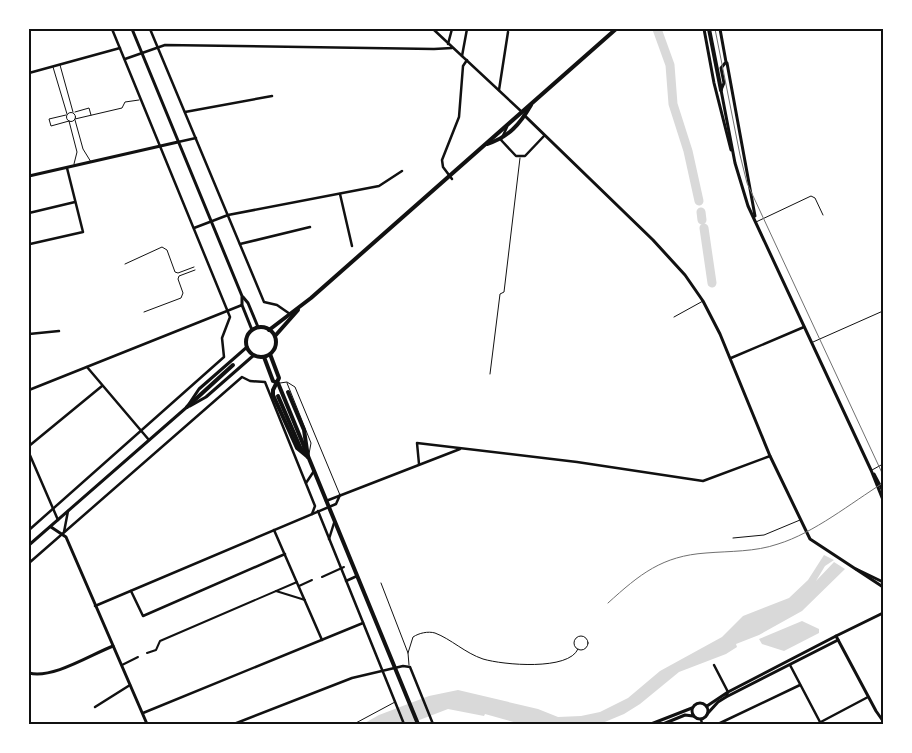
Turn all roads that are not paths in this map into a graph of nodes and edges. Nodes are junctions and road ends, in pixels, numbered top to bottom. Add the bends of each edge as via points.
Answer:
1 (112, 29) edge
2 (132, 29) edge
3 (150, 29) edge
4 (433, 29) edge
5 (452, 29) edge
6 (467, 29) edge
7 (616, 29) edge
8 (704, 29) edge
9 (709, 29) edge
10 (720, 29) edge
11 (508, 32) dead end
12 (448, 44) junction
13 (158, 46) junction
14 (120, 48) junction
15 (452, 48) junction
16 (141, 52) junction
17 (462, 56) junction
18 (124, 59) junction
19 (467, 60) junction
20 (726, 62) junction
21 (59, 64) junction
22 (53, 66) junction
23 (29, 73) edge
24 (500, 90) junction
25 (721, 90) junction
26 (272, 96) dead end
27 (141, 100) junction
28 (184, 112) junction
29 (73, 113) junction
30 (67, 114) junction
31 (523, 114) junction
32 (91, 115) junction
33 (75, 119) junction
34 (514, 119) junction
35 (69, 121) junction
36 (544, 136) junction
37 (196, 138) junction
38 (501, 140) junction
39 (178, 142) junction
40 (485, 144) junction
41 (160, 147) junction
42 (733, 153) junction
43 (520, 157) junction
44 (92, 162) junction
45 (72, 166) junction
46 (67, 168) junction
47 (402, 171) dead end
48 (29, 176) edge
49 (451, 177) junction
50 (340, 194) junction
51 (75, 202) junction
52 (29, 213) edge
53 (228, 215) junction
54 (823, 215) dead end
55 (211, 221) junction
56 (755, 222) junction
57 (310, 227) dead end
58 (194, 228) junction
59 (29, 231) edge
60 (30, 244) junction
61 (240, 244) junction
62 (352, 246) dead end
63 (29, 253) edge
64 (125, 264) dead end
65 (194, 267) dead end
66 (195, 270) dead end
67 (242, 296) junction
68 (703, 301) junction
69 (242, 305) junction
70 (299, 308) junction
71 (228, 311) junction
72 (883, 311) edge
73 (144, 312) dead end
74 (290, 314) junction
75 (674, 317) dead end
76 (258, 327) junction
77 (804, 327) junction
78 (252, 330) junction
79 (270, 330) junction
80 (59, 331) dead end
81 (29, 334) edge
82 (275, 336) junction
83 (812, 342) junction
84 (247, 347) junction
85 (270, 354) junction
86 (254, 355) junction
87 (264, 357) junction
88 (731, 358) junction
89 (234, 366) dead end
90 (86, 367) junction
91 (490, 374) dead end
92 (287, 382) junction
93 (278, 383) junction
94 (102, 386) junction
95 (29, 390) edge
96 (214, 390) junction
97 (288, 392) dead end
98 (220, 396) junction
99 (278, 396) dead end
100 (187, 407) junction
101 (142, 431) junction
102 (149, 440) junction
103 (29, 446) edge
104 (462, 448) junction
105 (29, 453) edge
106 (770, 456) junction
107 (308, 457) junction
108 (419, 464) junction
109 (883, 464) edge
110 (871, 470) junction
111 (314, 471) junction
112 (306, 483) junction
113 (883, 491) edge
114 (340, 495) junction
115 (883, 500) edge
116 (326, 501) junction
117 (328, 507) junction
118 (53, 509) junction
119 (68, 511) junction
120 (318, 511) junction
121 (312, 514) junction
122 (58, 520) junction
123 (800, 520) junction
124 (334, 521) junction
125 (51, 527) junction
126 (29, 530) edge
127 (274, 530) junction
128 (64, 534) junction
129 (732, 538) dead end
130 (329, 539) junction
131 (29, 545) edge
132 (285, 554) junction
133 (29, 563) edge
134 (343, 568) junction
135 (853, 568) junction
136 (357, 576) junction
137 (322, 577) dead end
138 (312, 580) dead end
139 (346, 581) junction
140 (297, 582) junction
141 (883, 582) edge
142 (381, 584) dead end
143 (299, 586) junction
144 (883, 586) edge
145 (131, 591) junction
146 (275, 591) junction
147 (305, 600) junction
148 (95, 606) junction
149 (883, 613) edge
150 (363, 623) junction
151 (837, 638) junction
152 (322, 640) junction
153 (113, 646) junction
154 (578, 649) junction
155 (408, 653) junction
156 (147, 654) dead end
157 (138, 658) dead end
158 (121, 665) junction
159 (714, 665) dead end
160 (790, 665) junction
161 (410, 667) junction
162 (395, 668) junction
163 (382, 672) junction
164 (29, 673) edge
165 (130, 685) junction
166 (800, 685) junction
167 (728, 692) junction
168 (868, 696) junction
169 (726, 697) junction
170 (394, 702) junction
171 (95, 706) dead end
172 (707, 706) junction
173 (692, 708) junction
174 (708, 713) junction
175 (143, 714) junction
176 (693, 716) junction
177 (701, 719) junction
178 (883, 721) edge
179 (820, 722) junction
180 (418, 723) edge
181 (147, 724) edge
182 (234, 724) edge
183 (354, 724) edge
184 (404, 724) edge
185 (433, 724) edge
186 (651, 724) edge
187 (663, 724) edge
188 (702, 724) edge
189 (718, 724) edge
190 (817, 724) edge

1 - 14 street
2 - 16 main road
3 - 13 street
4 - 12 street
5 - 12 street
6 - 17 street
7 - 31 main road
8 - 42 main road
9 - 25 main road
10 - 20 main road
11 - 24 street
12 - 15 street
13 - 15 street
13 - 16 street
13 - 28 street
14 - 18 street
14 - 21 street
15 - 17 street
16 - 18 street
16 - 39 main road
17 - 19 street
18 - 27 street
19 - 24 street
19 - 49 street via 463,66 459,117 442,164
20 - 25 main road via 721,68 724,83
20 - 56 main road
21 - 22 street
21 - 29 lane
22 - 23 street
22 - 30 lane
24 - 31 street
25 - 42 main road
26 - 28 street
27 - 32 lane via 125,102 122,108
27 - 41 street
28 - 37 street
29 - 30 lane
29 - 32 lane via 89,108
29 - 33 lane
30 - 35 lane
30 - 35 lane via 49,119 51,126
31 - 34 main road
31 - 36 main road
31 - 38 main road via 521,124
32 - 33 lane
33 - 35 lane
33 - 44 lane via 82,149
34 - 38 street
34 - 40 main road
35 - 45 lane via 77,152
36 - 43 street via 525,156
36 - 68 main road via 656,243
37 - 39 street
37 - 53 street
38 - 40 main road
38 - 43 street
39 - 41 main road
39 - 55 main road
40 - 49 main road
41 - 44 main road
41 - 58 street
42 - 56 main road
43 - 91 lane via 504,292 500,294
44 - 45 main road
45 - 46 main road
46 - 48 main road
46 - 51 street
47 - 50 street via 379,186
49 - 70 main road
50 - 53 street
50 - 62 street
51 - 52 street
51 - 60 street via 83,232
53 - 55 street
53 - 61 street
54 - 56 lane via 811,196
55 - 58 street
55 - 67 main road
56 - 77 main road
57 - 61 street
58 - 71 street
59 - 60 street
60 - 63 street
61 - 74 street via 264,302 277,305
64 - 65 lane via 162,247 167,250 178,274
66 - 73 lane via 179,276 181,298
67 - 69 main road
67 - 76 main road
68 - 75 lane
68 - 88 main road
69 - 71 street
69 - 78 main road
70 - 74 main road
70 - 82 main road
71 - 90 street
71 - 101 street via 230,317 222,338 224,357
72 - 83 lane
74 - 79 main road
76 - 78 main road
76 - 79 main road
77 - 83 main road
77 - 88 street
78 - 84 main road via 246,339
79 - 82 main road
80 - 81 street
82 - 85 main road via 275,347
83 - 110 main road
84 - 86 main road
84 - 100 main road via 194,394
85 - 87 main road
85 - 93 main road
86 - 87 main road
86 - 96 main road
87 - 93 main road via 273,381
88 - 106 main road
89 - 100 main road
90 - 94 street
90 - 95 street
92 - 93 lane
92 - 107 lane via 311,443
92 - 114 lane via 295,387
93 - 107 main road
93 - 107 main road via 273,395 297,448
94 - 101 street
94 - 103 street
96 - 98 street
96 - 100 main road via 200,402
97 - 107 main road via 304,430
98 - 112 street via 242,377 265,382
98 - 128 street
99 - 107 main road via 300,447
100 - 102 main road
101 - 102 street
101 - 118 street
102 - 119 main road
104 - 106 street via 703,481
104 - 108 street
104 - 108 street via 416,443
105 - 118 street
106 - 123 main road
107 - 111 main road
108 - 114 street
109 - 110 lane
110 - 113 main road
110 - 115 main road
111 - 112 street
111 - 116 main road
112 - 121 street via 315,506
114 - 116 street
114 - 117 street via 336,504
116 - 117 main road
117 - 120 street
117 - 124 main road
118 - 122 street
118 - 126 street
119 - 122 main road
119 - 128 street
120 - 121 street
120 - 130 street
121 - 127 street
122 - 125 main road
123 - 129 lane via 764,535
123 - 135 main road via 810,539
124 - 130 street
124 - 136 main road
125 - 128 main road
125 - 131 main road
127 - 132 street
127 - 145 street
128 - 133 street
128 - 148 main road
130 - 134 street
132 - 140 street
132 - 145 street via 143,616
134 - 137 street
134 - 139 street
135 - 141 main road
135 - 144 main road
136 - 139 street
136 - 162 main road
138 - 143 street
139 - 150 street
140 - 143 street
140 - 146 street
142 - 155 lane
143 - 147 street
145 - 148 street
146 - 147 street
146 - 156 street via 160,641 156,650
147 - 152 street
148 - 153 main road
149 - 151 main road
150 - 152 street
150 - 163 street
151 - 160 main road
151 - 167 main road
151 - 168 main road
152 - 175 street
153 - 158 main road
153 - 164 main road via 54,672
154 - 154 lane via 587,645 583,636 574,641
154 - 155 lane via 570,659 530,665 502,662 468,652 428,632 413,637
155 - 161 lane
157 - 158 street
158 - 165 main road
159 - 167 street
160 - 166 street
160 - 169 main road
161 - 162 street
161 - 185 street
162 - 163 street
162 - 180 main road
163 - 170 street
163 - 182 street via 352,678
165 - 171 street
165 - 175 main road
166 - 179 street
166 - 189 street
167 - 169 street
167 - 172 main road
168 - 178 main road
168 - 179 street
169 - 174 main road
170 - 183 lane
170 - 184 street
172 - 173 main road via 700,703
172 - 174 main road
173 - 176 main road
173 - 186 main road
174 - 177 main road
175 - 181 main road
176 - 177 main road
176 - 187 main road via 685,715
177 - 188 street
179 - 190 street

